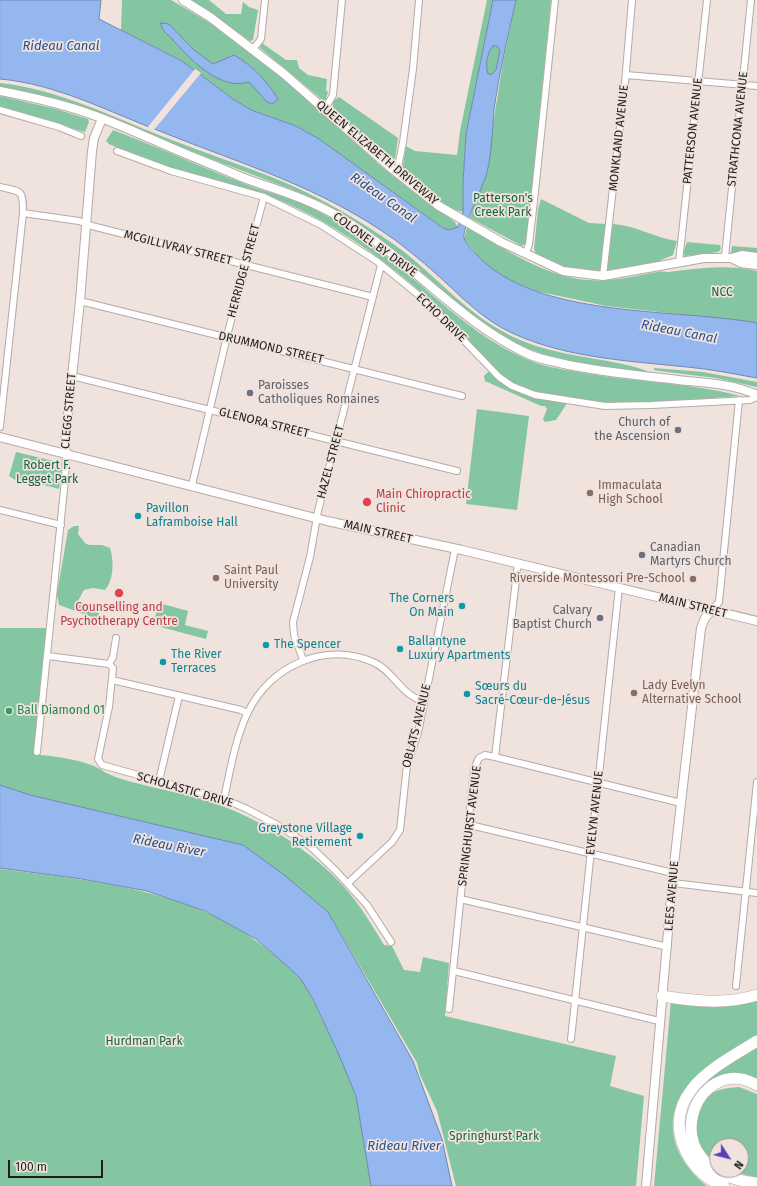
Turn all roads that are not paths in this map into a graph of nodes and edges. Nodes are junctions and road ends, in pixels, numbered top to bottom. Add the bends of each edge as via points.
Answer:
1 (183, 0) edge
2 (264, 0) edge
3 (342, 0) edge
4 (419, 0) edge
5 (554, 0) edge
6 (632, 0) edge
7 (707, 0) edge
8 (751, 0) edge
9 (253, 49) junction
10 (626, 75) junction
11 (698, 81) junction
12 (742, 84) junction
13 (757, 86) edge
14 (0, 91) edge
15 (325, 109) junction
16 (0, 110) edge
17 (102, 119) junction
18 (81, 136) dead end
19 (117, 151) dead end
20 (397, 172) junction
21 (0, 187) edge
22 (264, 197) junction
23 (23, 213) junction
24 (86, 224) junction
25 (526, 253) junction
26 (757, 257) edge
27 (728, 258) junction
28 (679, 262) junction
29 (381, 265) junction
30 (757, 265) edge
31 (245, 266) junction
32 (603, 276) junction
33 (373, 297) junction
34 (80, 300) junction
35 (227, 338) junction
36 (3, 366) edge
37 (355, 368) junction
38 (72, 376) junction
39 (462, 396) dead end
40 (757, 396) edge
41 (739, 400) junction
42 (210, 410) junction
43 (0, 427) edge
44 (0, 437) edge
45 (337, 441) junction
46 (66, 453) junction
47 (456, 471) dead end
48 (192, 485) junction
49 (0, 510) edge
50 (317, 518) junction
51 (61, 525) junction
52 (455, 549) junction
53 (518, 563) junction
54 (619, 587) junction
55 (712, 610) junction
56 (757, 621) edge
57 (116, 638) dead end
58 (48, 656) junction
59 (303, 660) junction
60 (109, 664) junction
61 (112, 680) junction
62 (179, 696) junction
63 (424, 701) junction
64 (247, 713) junction
65 (37, 752) dead end
66 (495, 757) junction
67 (159, 781) junction
68 (598, 782) junction
69 (757, 782) edge
70 (224, 800) junction
71 (681, 803) junction
72 (470, 825) junction
73 (591, 855) junction
74 (673, 873) junction
75 (348, 883) junction
76 (673, 883) junction
77 (746, 892) junction
78 (757, 893) edge
79 (460, 899) junction
80 (583, 927) junction
81 (391, 942) dead end
82 (668, 947) junction
83 (454, 971) junction
84 (736, 986) dead end
85 (757, 995) edge
86 (662, 996) junction
87 (576, 1000) junction
88 (449, 1009) dead end
89 (660, 1021) junction
90 (570, 1039) dead end
91 (757, 1041) edge
92 (757, 1085) edge
93 (757, 1183) edge
94 (646, 1186) edge
95 (724, 1186) edge

1 - 9 main road, QUEEN ELIZABETH DRIVEWAY
2 - 9 street via 260,39
3 - 15 street via 333,95
4 - 20 street via 413,69
5 - 25 street
6 - 10 street, MONKLAND AVENUE
7 - 11 street, PATTERSON AVENUE
8 - 12 street, STRATHCONA AVENUE
9 - 15 main road, QUEEN ELIZABETH DRIVEWAY
10 - 11 street
10 - 32 street, MONKLAND AVENUE
11 - 12 street
11 - 28 street, PATTERSON AVENUE
12 - 13 street
12 - 27 street, STRATHCONA AVENUE via 727,234
14 - 17 main road, COLONEL BY DRIVE via 78,110
15 - 20 main road, QUEEN ELIZABETH DRIVEWAY
16 - 18 street via 59,126
17 - 24 main road, CLEGG STREET via 92,144
17 - 40 main road, COLONEL BY DRIVE via 255,182 277,188 340,217 403,262 482,327 530,355 584,368 723,385
19 - 22 street, ECHO DRIVE via 171,171
20 - 25 main road, QUEEN ELIZABETH DRIVEWAY via 458,218
21 - 23 street via 20,192 23,196
22 - 29 street, ECHO DRIVE via 321,225
22 - 31 street, HERRIDGE STREET
23 - 24 street, MCGILLIVRAY STREET
23 - 36 street
24 - 31 street, MCGILLIVRAY STREET
24 - 34 main road, CLEGG STREET
25 - 32 main road, QUEEN ELIZABETH DRIVEWAY via 563,271
26 - 27 main road, QUEEN ELIZABETH DRIVEWAY via 742,255
27 - 28 main road, QUEEN ELIZABETH DRIVEWAY
27 - 30 main road, QUEEN ELIZABETH DRIVEWAY
28 - 32 main road, QUEEN ELIZABETH DRIVEWAY
29 - 33 street, HAZEL STREET
29 - 41 street, ECHO DRIVE via 427,302 499,377 512,386 535,395 600,405 652,406
31 - 33 street, MCGILLIVRAY STREET
31 - 35 street, HERRIDGE STREET
33 - 37 street, HAZEL STREET
34 - 35 street, DRUMMOND STREET
34 - 38 main road, CLEGG STREET
35 - 37 street, DRUMMOND STREET
35 - 42 street, HERRIDGE STREET
36 - 43 street
37 - 39 street, DRUMMOND STREET
37 - 45 street, HAZEL STREET
38 - 42 street, GLENORA STREET
38 - 46 main road, CLEGG STREET
40 - 41 street, ECHO DRIVE via 750,400
41 - 55 street via 719,602
42 - 45 street, GLENORA STREET
42 - 48 street, HERRIDGE STREET
44 - 46 main road, MAIN STREET
45 - 47 street, GLENORA STREET
45 - 50 street, HAZEL STREET
46 - 48 main road, MAIN STREET
46 - 51 street, CLEGG STREET
48 - 50 main road, MAIN STREET
49 - 51 street
50 - 52 main road, MAIN STREET
50 - 59 street, HAZEL STREET via 293,622 294,635
51 - 58 street, CLEGG STREET
52 - 53 main road, MAIN STREET
52 - 63 street, OBLATS AVENUE
53 - 54 main road, MAIN STREET
53 - 66 street, SPRINGHURST AVENUE
54 - 55 main road, MAIN STREET
54 - 68 street, EVELYN AVENUE
55 - 56 main road, MAIN STREET
55 - 71 main road, LEES AVENUE via 701,628
57 - 60 street via 113,657
58 - 60 street
58 - 65 street, CLEGG STREET
59 - 63 street via 335,654 366,659 386,670 410,696
59 - 64 street via 270,682
60 - 61 street via 113,668
61 - 62 street
61 - 67 street, SCHOLASTIC DRIVE via 98,759 107,768
62 - 64 street
62 - 67 street
63 - 75 street, OBLATS AVENUE via 418,733 407,765 400,830 392,842
64 - 70 street
66 - 68 street
66 - 72 street, SPRINGHURST AVENUE via 485,755 479,758 476,764
67 - 70 street, SCHOLASTIC DRIVE
68 - 71 street
68 - 73 street, EVELYN AVENUE
69 - 77 street
70 - 75 street, SCHOLASTIC DRIVE via 263,817 292,834 319,854
71 - 74 main road, LEES AVENUE
72 - 73 street
72 - 79 street, SPRINGHURST AVENUE
73 - 74 street
73 - 80 street, EVELYN AVENUE
74 - 76 main road, LEES AVENUE
75 - 81 street, SCHOLASTIC DRIVE
76 - 77 street
76 - 82 main road, LEES AVENUE
77 - 78 street
77 - 84 street
79 - 80 street
79 - 83 street, SPRINGHURST AVENUE
80 - 82 street
80 - 87 street, EVELYN AVENUE
82 - 86 main road, LEES AVENUE
83 - 87 street
83 - 88 street, SPRINGHURST AVENUE
85 - 86 highway via 720,1001
86 - 89 main road, LEES AVENUE
87 - 89 street
87 - 90 street, EVELYN AVENUE
89 - 94 main road, LEES AVENUE
91 - 95 highway via 708,1071 693,1087 681,1112 681,1140 689,1157 712,1181
92 - 93 highway via 740,1079 728,1079 707,1090 697,1102 690,1121 690,1134 694,1146 712,1168 731,1177

